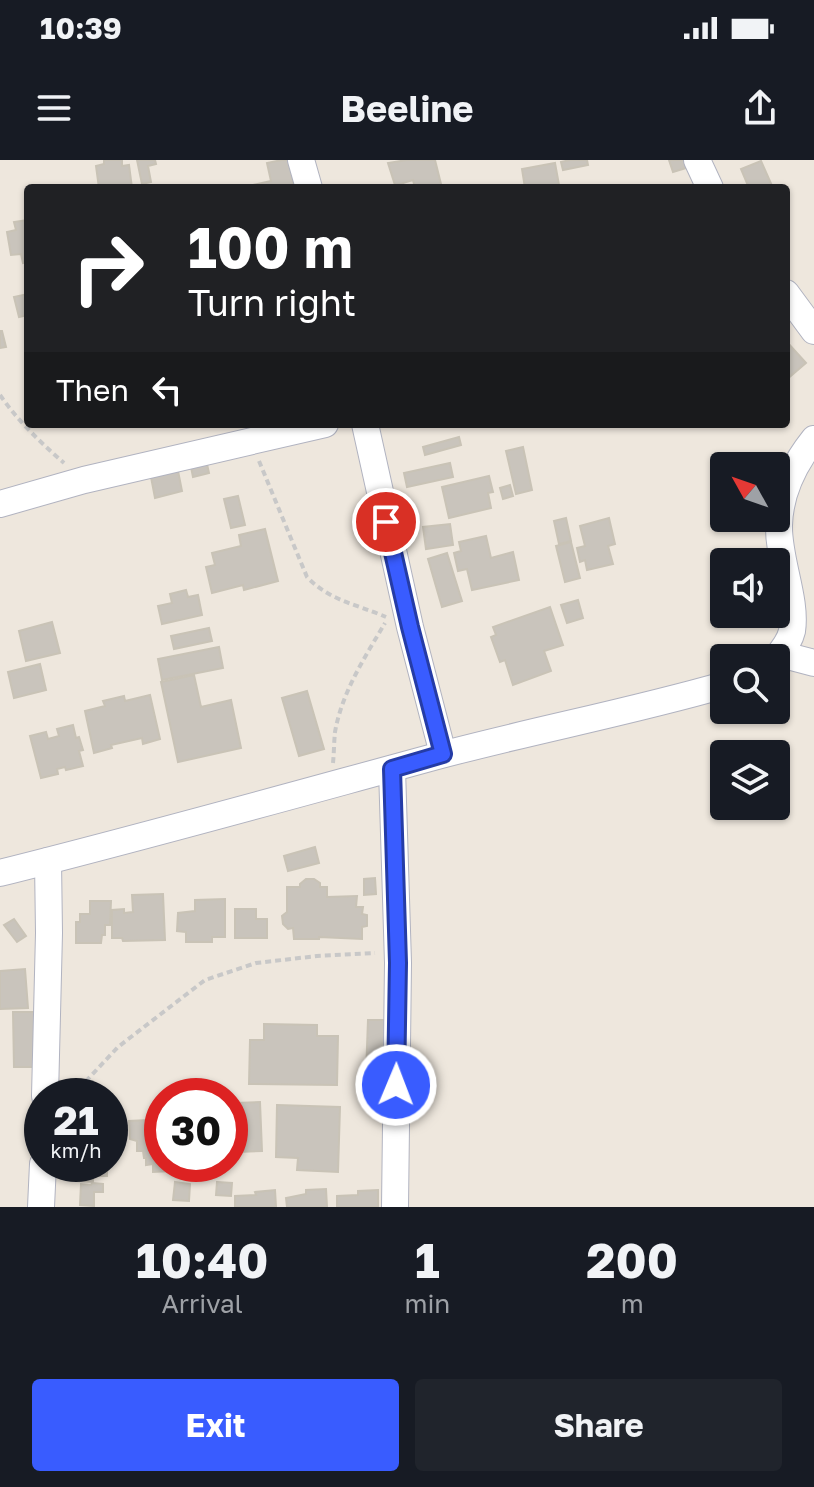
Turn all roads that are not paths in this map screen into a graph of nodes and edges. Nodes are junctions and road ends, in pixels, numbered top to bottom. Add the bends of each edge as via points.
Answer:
1 (301, 160) edge
2 (697, 160) edge
3 (308, 184) edge
4 (708, 184) edge
5 (790, 298) edge
6 (814, 331) edge
7 (306, 428) edge
8 (366, 428) edge
9 (814, 439) edge
10 (0, 504) edge
11 (785, 644) edge
12 (790, 658) edge
13 (814, 663) edge
14 (710, 689) edge
15 (443, 754) junction
16 (392, 769) junction
17 (48, 861) junction
18 (0, 873) edge
19 (45, 1078) edge
20 (42, 1182) edge
21 (41, 1207) edge
22 (395, 1207) edge

1 - 3 street
2 - 4 street
5 - 6 street
7 - 10 street
8 - 15 street
9 - 11 street via 798,460 780,508 779,539 792,611 792,633
12 - 13 street
14 - 15 street
15 - 16 street
16 - 17 street
16 - 22 street
17 - 18 street
17 - 19 street
20 - 21 street

